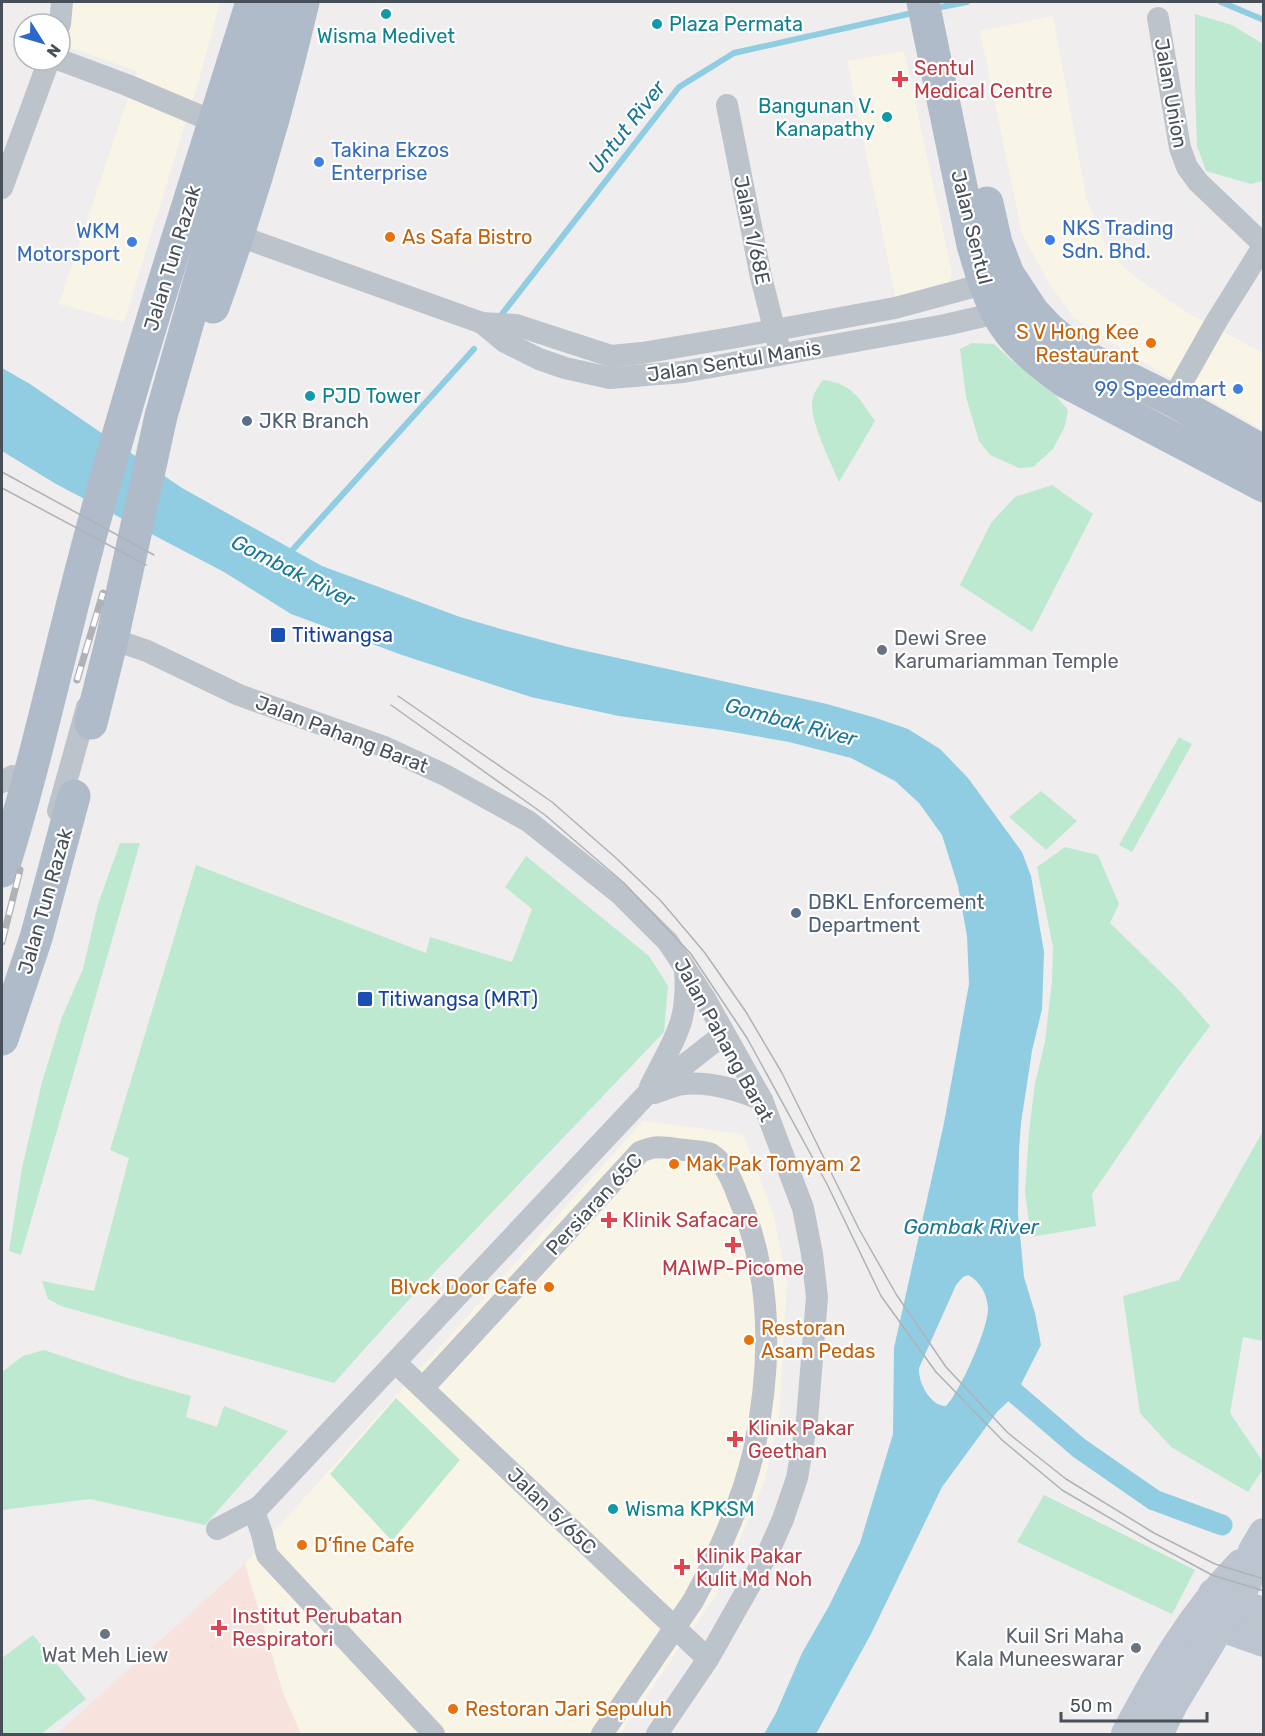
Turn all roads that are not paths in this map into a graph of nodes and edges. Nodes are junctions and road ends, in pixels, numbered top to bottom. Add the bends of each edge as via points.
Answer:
1 (234, 2) edge
2 (252, 2) edge
3 (279, 2) edge
4 (303, 2) edge
5 (923, 2) edge
6 (1158, 18) dead end
7 (942, 24) edge
8 (72, 64) edge
9 (45, 72) edge
10 (727, 105) dead end
11 (198, 116) junction
12 (2, 188) edge
13 (239, 236) junction
14 (1263, 245) edge
15 (984, 284) junction
16 (997, 314) junction
17 (482, 322) junction
18 (775, 330) junction
19 (781, 354) junction
20 (1172, 400) junction
21 (115, 419) junction
22 (158, 428) junction
23 (1263, 452) edge
24 (1263, 486) edge
25 (112, 639) junction
26 (90, 710) joint
27 (43, 720) junction
28 (8, 779) edge
29 (74, 796) dead end
30 (2, 808) edge
31 (46, 853) dead end
32 (2, 871) edge
33 (684, 968) junction
34 (724, 1034) junction
35 (2, 1039) edge
36 (645, 1096) junction
37 (762, 1100) junction
38 (396, 1363) junction
39 (423, 1388) junction
40 (254, 1511) junction
41 (217, 1529) dead end
42 (1259, 1542) edge
43 (1216, 1610) junction
44 (1263, 1614) edge
45 (674, 1629) junction
46 (1263, 1641) edge
47 (708, 1659) junction
48 (434, 1734) edge
49 (602, 1734) edge
50 (657, 1734) edge
51 (1127, 1734) edge
52 (1157, 1734) edge

1 - 11 main road, Jalan Tun Razak
2 - 21 main road, Jalan Tun Razak via 159,300
3 - 22 main road, Jalan Tun Razak
4 - 13 main road, Jalan Tun Razak
5 - 7 main road, Jalan Sentul
6 - 14 street, Jalan Union via 1180,148 1187,167
7 - 15 main road, Jalan Sentul via 973,245
7 - 20 main road, Jalan Sentul via 996,243 1008,274 1033,312 1064,343
8 - 11 street
9 - 12 street
10 - 18 street, Jalan 1/68E
11 - 21 main road, Jalan Tun Razak via 161,229
13 - 17 street, Jalan Sentul Manis
13 - 22 main road, Jalan Tun Razak via 184,388
14 - 20 street, Jalan Union
15 - 16 main road, Jalan Sentul
15 - 18 street, Jalan Sentul Manis via 895,308
16 - 19 street, Jalan Sentul Manis
16 - 24 main road, Jalan Sentul via 1038,362 1066,382
17 - 18 street, Jalan Sentul Manis via 516,326 611,356
17 - 19 street, Jalan Sentul Manis via 505,342 539,359 610,378 683,372
18 - 19 street, Jalan 1/68E
20 - 23 main road, Jalan Sentul
21 - 27 main road, Jalan Tun Razak
22 - 25 main road, Jalan Tun Razak
25 - 26 main road, Jalan Tun Razak
25 - 33 street, Jalan Pahang Barat via 239,694 382,746 528,821 640,913 668,942
26 - 31 street
27 - 28 main road, Jalan Tun Razak
27 - 32 main road, Jalan Tun Razak
28 - 30 main road, Jalan Tun Razak
29 - 35 main road, Jalan Tun Razak via 36,938
33 - 34 street, Jalan Pahang Barat
33 - 36 street via 684,1013 674,1042
34 - 36 street
34 - 37 street, Jalan Pahang Barat
36 - 37 street via 693,1085 735,1090
36 - 38 street
37 - 47 street, Jalan Pahang Barat via 803,1208 812,1254 817,1297 810,1395 797,1478 783,1519 760,1569
38 - 39 street, Jalan 5/65C
38 - 40 street
39 - 45 street, Jalan 5/65C
39 - 45 street, Persiaran 65C via 640,1152 654,1146 710,1154 735,1187 756,1245 766,1305 766,1356 754,1450 744,1483 719,1552
40 - 41 street
40 - 48 street via 267,1555
42 - 43 main road via 1246,1582
43 - 44 main road
43 - 46 main road
43 - 51 main road via 1174,1650
43 - 52 main road
45 - 47 street, Jalan 5/65C
45 - 49 street, Persiaran 65C
47 - 50 street, Jalan Pahang Barat

